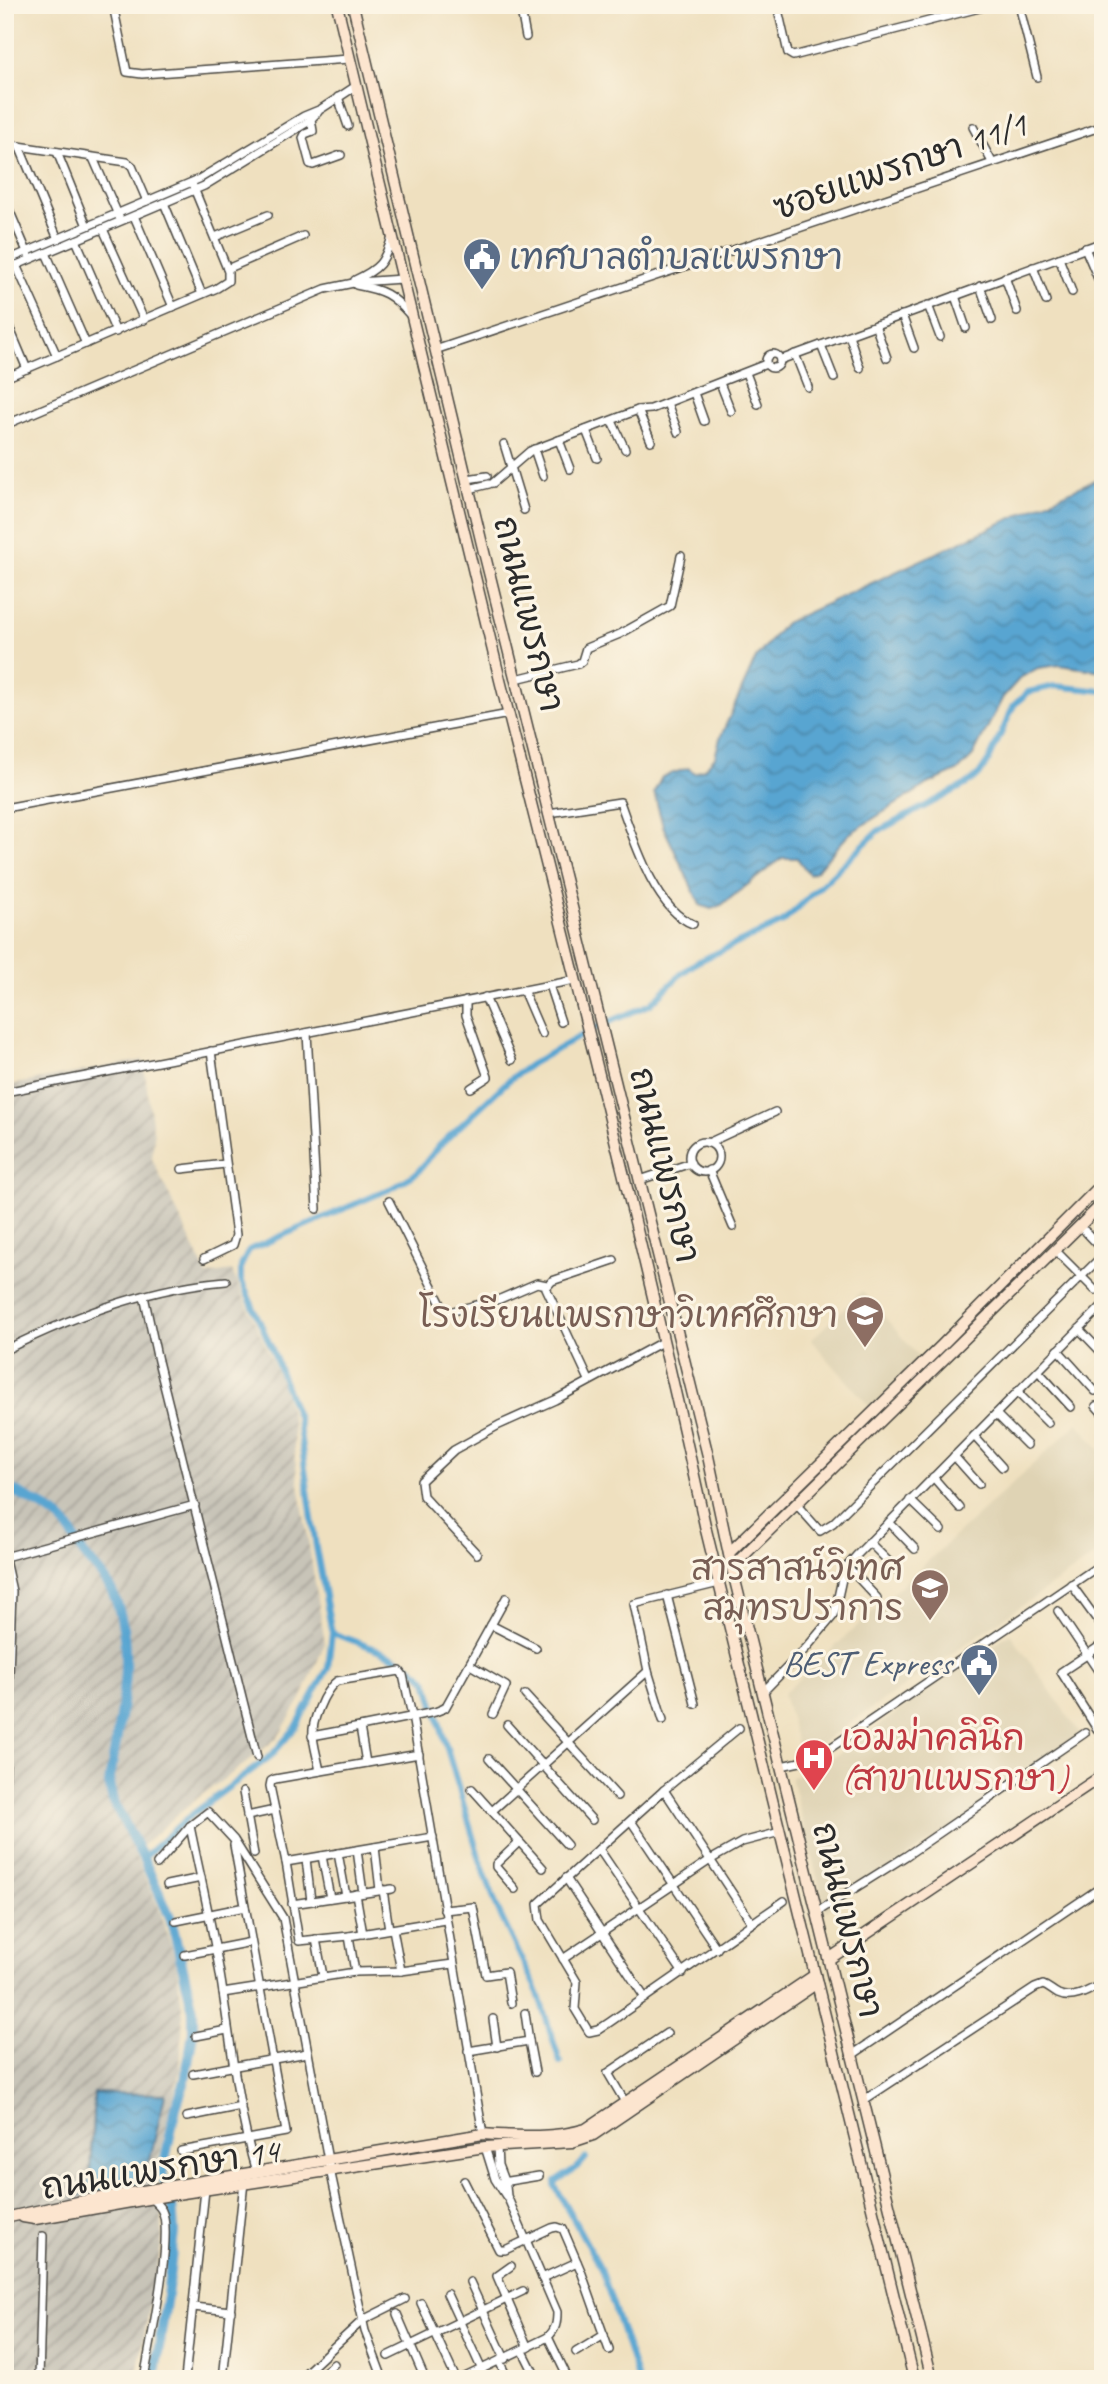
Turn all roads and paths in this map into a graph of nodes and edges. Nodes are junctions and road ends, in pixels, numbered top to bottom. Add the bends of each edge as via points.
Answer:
1 (113, 5) edge
2 (337, 5) edge
3 (352, 5) edge
4 (520, 5) edge
5 (777, 5) edge
6 (991, 5) edge
7 (1019, 5) edge
8 (526, 37) dead end
9 (349, 59) junction
10 (1037, 77) dead end
11 (356, 86) junction
12 (338, 97) junction
13 (321, 109) junction
14 (310, 119) junction
15 (1103, 125) edge
16 (348, 126) dead end
17 (974, 127) dead end
18 (5, 144) edge
19 (19, 146) junction
20 (57, 152) junction
21 (248, 154) junction
22 (341, 155) dead end
23 (93, 158) junction
24 (992, 162) junction
25 (193, 186) junction
26 (5, 200) edge
27 (147, 201) junction
28 (164, 203) junction
29 (268, 215) dead end
30 (134, 216) junction
31 (119, 217) junction
32 (87, 226) junction
33 (103, 229) junction
34 (303, 236) dead end
35 (215, 237) junction
36 (392, 237) junction
37 (58, 239) junction
38 (76, 240) junction
39 (1103, 242) edge
40 (1085, 248) junction
41 (46, 253) junction
42 (28, 256) junction
43 (1059, 258) junction
44 (5, 261) edge
45 (16, 265) junction
46 (1033, 267) junction
47 (227, 269) junction
48 (5, 270) edge
49 (1005, 277) junction
50 (402, 279) junction
51 (1099, 281) dead end
52 (348, 284) junction
53 (980, 286) junction
54 (1072, 292) dead end
55 (202, 294) junction
56 (955, 296) junction
57 (1046, 302) dead end
58 (928, 305) junction
59 (173, 307) junction
60 (1017, 311) dead end
61 (410, 315) junction
62 (902, 315) junction
63 (5, 317) edge
64 (144, 320) junction
65 (992, 320) dead end
66 (875, 325) junction
67 (967, 328) dead end
68 (116, 332) junction
69 (849, 335) junction
70 (940, 337) dead end
71 (86, 344) junction
72 (821, 345) junction
73 (914, 348) dead end
74 (435, 350) junction
75 (795, 355) junction
76 (57, 356) junction
77 (887, 358) dead end
78 (860, 368) dead end
79 (27, 369) junction
80 (746, 373) junction
81 (5, 378) edge
82 (834, 378) dead end
83 (720, 383) junction
84 (808, 387) dead end
85 (694, 393) junction
86 (667, 403) junction
87 (758, 404) dead end
88 (638, 410) junction
89 (731, 411) dead end
90 (612, 421) junction
91 (704, 421) dead end
92 (5, 425) edge
93 (586, 430) junction
94 (678, 432) dead end
95 (559, 440) junction
96 (651, 441) dead end
97 (504, 444) dead end
98 (534, 449) junction
99 (625, 449) dead end
100 (597, 458) dead end
101 (510, 468) junction
102 (570, 469) dead end
103 (543, 476) dead end
104 (468, 484) junction
105 (524, 510) dead end
106 (681, 556) dead end
107 (498, 608) junction
108 (483, 612) junction
109 (516, 679) junction
110 (509, 715) junction
111 (5, 808) edge
112 (549, 813) junction
113 (693, 924) dead end
114 (575, 980) junction
115 (549, 985) junction
116 (523, 990) junction
117 (485, 997) junction
118 (466, 1001) junction
119 (561, 1022) dead end
120 (307, 1033) junction
121 (542, 1034) dead end
122 (211, 1051) junction
123 (512, 1060) dead end
124 (471, 1088) dead end
125 (5, 1092) edge
126 (775, 1112) dead end
127 (708, 1143) junction
128 (691, 1163) junction
129 (225, 1164) junction
130 (182, 1169) dead end
131 (709, 1170) junction
132 (640, 1180) junction
133 (1103, 1183) edge
134 (389, 1201) dead end
135 (1103, 1203) edge
136 (317, 1209) dead end
137 (733, 1227) dead end
138 (1085, 1231) dead end
139 (1103, 1252) edge
140 (1059, 1254) dead end
141 (204, 1259) dead end
142 (614, 1260) dead end
143 (1081, 1276) junction
144 (226, 1281) dead end
145 (547, 1285) junction
146 (1096, 1290) dead end
147 (144, 1296) junction
148 (1102, 1307) edge
149 (1079, 1329) junction
150 (664, 1341) junction
151 (5, 1350) edge
152 (1058, 1350) junction
153 (1103, 1354) edge
154 (1038, 1371) junction
155 (589, 1380) junction
156 (1095, 1391) dead end
157 (1017, 1392) junction
158 (1071, 1406) dead end
159 (1096, 1406) dead end
160 (996, 1414) junction
161 (1103, 1415) edge
162 (1048, 1423) dead end
163 (974, 1436) junction
164 (1027, 1445) dead end
165 (954, 1456) junction
166 (1002, 1467) dead end
167 (711, 1471) junction
168 (694, 1476) junction
169 (933, 1477) junction
170 (979, 1484) dead end
171 (911, 1500) junction
172 (796, 1504) junction
173 (195, 1505) junction
174 (960, 1508) dead end
175 (889, 1522) junction
176 (941, 1530) dead end
177 (869, 1542) junction
178 (915, 1549) dead end
179 (729, 1553) junction
180 (477, 1554) dead end
181 (5, 1558) edge
182 (1103, 1563) edge
183 (847, 1566) junction
184 (732, 1567) junction
185 (897, 1570) dead end
186 (719, 1583) junction
187 (1071, 1584) junction
188 (667, 1595) junction
189 (506, 1598) dead end
190 (877, 1598) dead end
191 (1058, 1611) dead end
192 (491, 1625) junction
193 (1103, 1628) edge
194 (1103, 1644) edge
195 (536, 1648) dead end
196 (1087, 1654) junction
197 (470, 1665) junction
198 (648, 1671) junction
199 (1103, 1678) edge
200 (763, 1692) junction
201 (525, 1695) dead end
202 (695, 1704) dead end
203 (493, 1714) dead end
204 (412, 1716) junction
205 (663, 1720) dead end
206 (507, 1726) dead end
207 (360, 1727) junction
208 (739, 1728) dead end
209 (1097, 1729) dead end
210 (1085, 1733) dead end
211 (313, 1735) junction
212 (567, 1744) junction
213 (419, 1754) junction
214 (257, 1758) dead end
215 (489, 1759) dead end
216 (366, 1763) junction
217 (543, 1766) junction
218 (781, 1766) junction
219 (320, 1771) junction
220 (1103, 1775) edge
221 (5, 1782) edge
222 (472, 1789) dead end
223 (516, 1790) junction
224 (664, 1790) junction
225 (243, 1792) dead end
226 (617, 1796) dead end
227 (275, 1810) junction
228 (492, 1811) junction
229 (247, 1816) junction
230 (592, 1820) dead end
231 (631, 1821) junction
232 (190, 1826) junction
233 (779, 1832) junction
234 (433, 1837) junction
235 (234, 1840) junction
236 (519, 1842) junction
237 (567, 1845) dead end
238 (375, 1847) junction
239 (599, 1849) junction
240 (357, 1850) junction
241 (338, 1853) junction
242 (254, 1854) dead end
243 (322, 1856) junction
244 (306, 1859) junction
245 (710, 1860) junction
246 (286, 1862) junction
247 (158, 1864) dead end
248 (543, 1868) dead end
249 (201, 1878) junction
250 (566, 1878) junction
251 (167, 1885) dead end
252 (673, 1885) junction
253 (1103, 1886) edge
254 (515, 1889) dead end
255 (385, 1890) junction
256 (360, 1894) junction
257 (346, 1896) junction
258 (330, 1898) junction
259 (311, 1901) junction
260 (784, 1901) dead end
261 (292, 1904) junction
262 (245, 1907) junction
263 (639, 1908) junction
264 (444, 1910) junction
265 (817, 1912) junction
266 (208, 1914) junction
267 (445, 1920) junction
268 (176, 1921) dead end
269 (752, 1923) junction
270 (391, 1929) junction
271 (602, 1933) junction
272 (363, 1934) junction
273 (349, 1936) junction
274 (316, 1939) junction
275 (251, 1942) junction
276 (215, 1949) junction
277 (717, 1949) junction
278 (185, 1955) dead end
279 (563, 1959) junction
280 (829, 1959) junction
281 (453, 1964) junction
282 (401, 1971) junction
283 (355, 1972) junction
284 (683, 1973) junction
285 (323, 1976) junction
286 (816, 1980) junction
287 (294, 1982) junction
288 (1103, 1983) edge
289 (259, 1987) junction
290 (223, 1993) junction
291 (645, 1998) junction
292 (511, 2003) dead end
293 (524, 2012) dead end
294 (493, 2019) dead end
295 (227, 2030) junction
296 (667, 2033) dead end
297 (196, 2036) dead end
298 (529, 2041) junction
299 (497, 2047) junction
300 (468, 2051) junction
301 (307, 2053) junction
302 (852, 2055) junction
303 (272, 2059) junction
304 (233, 2067) junction
305 (535, 2072) dead end
306 (193, 2074) dead end
307 (864, 2100) junction
308 (625, 2102) junction
309 (241, 2106) junction
310 (187, 2117) dead end
311 (482, 2134) junction
312 (495, 2134) junction
313 (470, 2136) junction
314 (247, 2140) junction
315 (485, 2147) junction
316 (497, 2147) junction
317 (472, 2149) junction
318 (181, 2151) dead end
319 (330, 2165) junction
320 (256, 2172) junction
321 (539, 2176) dead end
322 (244, 2179) junction
323 (464, 2181) dead end
324 (501, 2183) junction
325 (181, 2189) junction
326 (205, 2190) junction
327 (154, 2195) junction
328 (5, 2218) edge
329 (43, 2236) dead end
330 (526, 2240) junction
331 (902, 2256) junction
332 (885, 2260) junction
333 (577, 2262) junction
334 (511, 2266) dead end
335 (542, 2278) junction
336 (470, 2282) dead end
337 (523, 2291) dead end
338 (447, 2294) dead end
339 (405, 2299) dead end
340 (507, 2299) junction
341 (421, 2302) dead end
342 (193, 2307) junction
343 (483, 2310) junction
344 (231, 2311) junction
345 (397, 2314) dead end
346 (363, 2320) junction
347 (459, 2321) junction
348 (435, 2333) junction
349 (604, 2335) junction
350 (548, 2337) junction
351 (410, 2345) junction
352 (526, 2349) junction
353 (609, 2350) dead end
354 (576, 2352) dead end
355 (388, 2356) dead end
356 (502, 2360) junction
357 (334, 2364) dead end
358 (565, 2372) dead end
359 (478, 2374) edge
360 (39, 2379) edge
361 (144, 2379) edge
362 (185, 2379) edge
363 (223, 2379) edge
364 (299, 2379) edge
365 (316, 2379) edge
366 (383, 2379) edge
367 (425, 2379) edge
368 (459, 2379) edge
369 (508, 2379) edge
370 (537, 2379) edge
371 (914, 2379) edge
372 (932, 2379) edge

1 - 9 street via 127,72
2 - 9 main road, ถนนแพรกษา
3 - 74 main road, ถนนแพรกษา
4 - 8 street
5 - 6 street via 788,53 793,56
7 - 10 street
9 - 11 main road, ถนนแพรกษา
11 - 12 street
11 - 36 main road, ถนนแพรกษา
12 - 13 street
12 - 16 street
13 - 14 street
13 - 21 street
14 - 21 street
14 - 22 street via 313,131 303,138 310,164
15 - 24 street, ซอยแพรกษา 11/1
17 - 24 street
18 - 19 street
19 - 20 street
19 - 37 street
20 - 23 street
20 - 32 street
21 - 25 street
23 - 27 street via 130,163
23 - 31 street
24 - 74 street, ซอยแพรกษา 11/1
25 - 27 street
25 - 28 street
25 - 35 street
26 - 42 street
27 - 31 street
28 - 30 street
28 - 55 street
29 - 35 street
30 - 31 street
30 - 59 street
31 - 32 street
31 - 33 street
32 - 37 street
33 - 38 street
33 - 64 street
34 - 47 street
35 - 47 street
36 - 50 main road, ถนนแพรกษา
36 - 52 street via 379,267
37 - 42 street
38 - 41 street
38 - 68 street
39 - 40 street
40 - 43 street
40 - 51 street
41 - 42 street
41 - 71 street
42 - 44 street
42 - 45 street
43 - 46 street
43 - 54 street
45 - 48 street
45 - 76 street
46 - 49 street
46 - 57 street
47 - 55 street via 228,281
49 - 53 street
49 - 60 street
50 - 52 street
50 - 61 main road, ถนนแพรกษา
52 - 61 street via 382,290
52 - 92 street via 325,289
53 - 56 street
53 - 65 street
55 - 59 street
56 - 58 street
56 - 67 street
58 - 62 street
58 - 70 street
59 - 64 street
61 - 108 main road, ถนนแพรกษา
62 - 66 street
62 - 73 street
63 - 79 street
64 - 68 street
66 - 69 street
66 - 77 street
68 - 71 street
69 - 72 street
69 - 78 street
71 - 76 street
72 - 75 street
72 - 82 street
74 - 104 main road, ถนนแพรกษา
75 - 80 street via 780,360 770,354 766,364
75 - 84 street
76 - 79 street
79 - 81 street
80 - 83 street
80 - 87 street
83 - 85 street
83 - 89 street
85 - 86 street
85 - 91 street
86 - 88 street
86 - 94 street
88 - 90 street
88 - 96 street
90 - 93 street
90 - 99 street
93 - 95 street
93 - 100 street
95 - 98 street
95 - 102 street
97 - 101 street
98 - 101 street
98 - 103 street
101 - 104 street via 492,479
101 - 105 street
104 - 107 main road, ถนนแพรกษา
106 - 109 street via 670,606 586,648 578,664
107 - 108 main road
107 - 109 main road, ถนนแพรกษา
108 - 110 main road, ถนนแพรกษา
109 - 112 main road, ถนนแพรกษา
110 - 111 street
110 - 114 main road, ถนนแพรกษา
112 - 113 street via 620,802 645,869 682,919
112 - 132 main road, ถนนแพรกษา
114 - 115 street
114 - 150 main road, ถนนแพรกษา
115 - 116 street
115 - 119 street
116 - 117 street
116 - 121 street
117 - 118 street
117 - 123 street
118 - 120 street
118 - 124 street via 466,1015 488,1077
120 - 122 street
120 - 136 street
122 - 125 street
122 - 129 street
126 - 127 street
127 - 128 street via 693,1146
127 - 131 street via 718,1156
128 - 131 street via 699,1171
128 - 132 street
129 - 130 street
129 - 141 street via 236,1241
131 - 137 street
132 - 167 main road, ถนนแพรกษา
133 - 179 main road
134 - 145 street via 444,1310 500,1299 537,1283
135 - 172 main road
138 - 139 street
139 - 143 street
140 - 143 street
142 - 145 street
143 - 146 street
143 - 172 street via 833,1523 820,1531
144 - 147 street
145 - 155 street
147 - 151 street
147 - 173 street
148 - 149 street
149 - 152 street
149 - 153 street
150 - 155 street
150 - 168 main road, ถนนแพรกษา
152 - 154 street
152 - 156 street
154 - 157 street
154 - 158 street
155 - 180 street via 454,1450 422,1482 423,1496
157 - 160 street
157 - 162 street
159 - 161 street
160 - 163 street
160 - 164 street
163 - 165 street
163 - 166 street
165 - 169 street
165 - 170 street
167 - 168 main road
167 - 179 main road, ถนนแพรกษา
168 - 186 main road, ถนนแพรกษา
169 - 171 street
169 - 174 street
171 - 175 street
171 - 176 street
172 - 184 main road
173 - 181 street
173 - 214 street
175 - 177 street
175 - 178 street
177 - 183 street
177 - 185 street
179 - 184 main road, ถนนแพรกษา
181 - 221 street via 12,1591
182 - 187 street
183 - 190 street
183 - 200 street via 834,1615
184 - 200 main road, ถนนแพรกษา
186 - 188 street
186 - 233 main road, ถนนแพรกษา
187 - 193 street
187 - 218 street via 814,1759
188 - 198 street via 634,1604
188 - 202 street
189 - 192 street
191 - 196 street
192 - 195 street
192 - 197 street
194 - 196 street
196 - 199 street
196 - 209 street via 1061,1672
197 - 203 street via 506,1686
197 - 204 street via 445,1708
198 - 205 street
198 - 212 street
200 - 218 main road, ถนนแพรกษา
201 - 212 street
204 - 207 street
204 - 211 street via 400,1671 337,1681 313,1721
204 - 213 street
206 - 217 street
207 - 211 street
207 - 216 street
208 - 224 street
210 - 265 street
211 - 219 street
212 - 217 street
212 - 226 street
213 - 216 street
213 - 234 street
215 - 223 street
216 - 219 street
217 - 223 street
217 - 230 street
218 - 265 main road, ถนนแพรกษา
219 - 227 street via 271,1781
220 - 280 main road
222 - 228 street
223 - 228 street
223 - 237 street
224 - 231 street
224 - 245 street
225 - 229 street
227 - 229 street
227 - 246 street
228 - 236 street
229 - 242 street
231 - 239 street
231 - 252 street
232 - 235 street via 208,1812
232 - 247 street
232 - 249 street
233 - 245 street via 742,1842
233 - 286 main road, ถนนแพรกษา
234 - 238 street
234 - 264 street
235 - 262 street
235 - 287 street via 283,1918
236 - 248 street
236 - 254 street via 496,1864
238 - 240 street
238 - 255 street
239 - 250 street
239 - 263 street
240 - 241 street
240 - 256 street
241 - 243 street
241 - 257 street
243 - 244 street
243 - 258 street
244 - 246 street
244 - 259 street
245 - 252 street
245 - 269 street
246 - 261 street
249 - 251 street
249 - 266 street
250 - 271 street
250 - 279 street via 538,1904 540,1920
252 - 263 street
252 - 277 street
253 - 302 street
255 - 256 street
255 - 270 street
256 - 257 street
256 - 272 street
257 - 258 street
258 - 259 street
259 - 261 street
260 - 269 street
261 - 274 street via 299,1941
262 - 266 street
262 - 275 street
263 - 271 street
263 - 284 street
264 - 267 street
264 - 292 street via 473,1907 486,1975 506,1972
265 - 280 main road, ถนนแพรกษา
266 - 268 street
266 - 276 street
267 - 270 street
267 - 281 street
269 - 277 street
270 - 272 street
270 - 282 street
271 - 279 street
271 - 291 street
272 - 273 street
273 - 274 street
273 - 283 street
274 - 285 street
275 - 276 street
275 - 289 street
276 - 278 street
276 - 290 street
277 - 284 street
279 - 291 street via 577,1982 575,2009 589,2032
280 - 302 main road, ถนนแพรกษา
281 - 282 street
281 - 300 street
282 - 283 street
283 - 285 street
284 - 291 street
285 - 287 street
286 - 308 main road, ถนนแพรกษา 14
286 - 316 main road, ถนนแพรกษา 14 via 593,2135 557,2145
286 - 332 main road, ถนนแพรกษา
287 - 289 street
287 - 301 street
288 - 307 street via 1070,1996 1043,1985 1035,1988
289 - 290 street
289 - 303 street
290 - 295 street
293 - 298 street
294 - 299 street
295 - 297 street
295 - 304 street
296 - 308 street via 608,2073
298 - 299 street
298 - 305 street
299 - 300 street
300 - 311 street
301 - 303 street
301 - 319 street
302 - 307 main road, ถนนแพรกษา
303 - 304 street
303 - 314 street via 286,2132
304 - 306 street
304 - 309 street
307 - 331 main road, ถนนแพรกษา
308 - 312 main road, ถนนแพรกษา 14 via 586,2129 570,2134
309 - 310 street
309 - 314 street
311 - 312 main road, ถนนแพรกษา 14
311 - 313 main road, ถนนแพรกษา 14
312 - 316 main road
313 - 317 main road
313 - 319 main road, ถนนแพรกษา 14
314 - 318 street
314 - 320 street
315 - 316 main road, ถนนแพรกษา 14
315 - 317 main road, ถนนแพรกษา 14
315 - 324 street
316 - 324 street
317 - 319 main road, ถนนแพรกษา 14
319 - 320 main road, ถนนแพรกษา 14
319 - 322 main road, ถนนแพรกษา 14
319 - 346 street
320 - 322 main road, ถนนแพรกษา 14
321 - 324 street
322 - 325 main road, ถนนแพรกษา 14
322 - 326 main road, ถนนแพรกษา 14
322 - 344 street
323 - 330 street via 499,2250
324 - 330 street
325 - 326 main road, ถนนแพรกษา 14
325 - 327 main road, ถนนแพรกษา 14
326 - 342 street
327 - 328 main road, ถนนแพรกษา 14 via 77,2202
327 - 361 street via 165,2227
329 - 360 street
330 - 333 street via 560,2228
330 - 335 street
331 - 332 main road
331 - 372 main road, ถนนแพรกษา
332 - 371 main road, ถนนแพรกษา
333 - 335 street
333 - 349 street
334 - 340 street via 497,2276
335 - 350 street via 557,2312 555,2331
336 - 343 street
337 - 340 street
338 - 347 street
339 - 346 street
340 - 343 street
340 - 352 street
341 - 348 street
342 - 344 street
342 - 362 street
343 - 347 street
343 - 356 street
344 - 363 street
345 - 351 street
346 - 364 street
346 - 366 street
347 - 348 street
347 - 359 street
348 - 351 street
348 - 368 street
349 - 353 street
349 - 354 street
350 - 352 street
350 - 358 street
351 - 355 street
351 - 367 street
352 - 356 street
352 - 370 street
356 - 359 street
356 - 369 street
357 - 365 street
359 - 368 street

